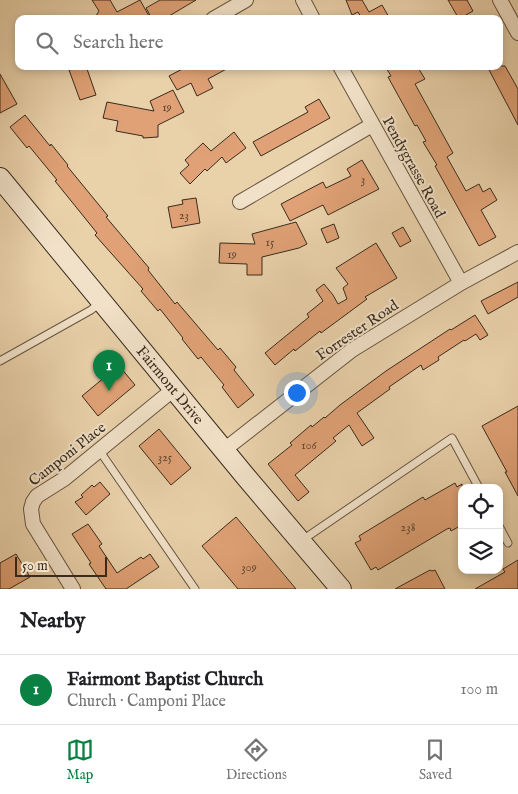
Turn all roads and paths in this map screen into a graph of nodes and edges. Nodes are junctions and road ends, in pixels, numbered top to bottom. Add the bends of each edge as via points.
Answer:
1 (246, 0) edge
2 (303, 0) edge
3 (500, 0) edge
4 (220, 15) edge
5 (311, 15) edge
6 (518, 33) edge
7 (342, 70) edge
8 (372, 125) junction
9 (0, 178) edge
10 (240, 202) dead end
11 (518, 252) edge
12 (461, 283) junction
13 (101, 302) junction
14 (0, 361) edge
15 (174, 389) junction
16 (99, 450) junction
17 (224, 450) junction
18 (476, 484) edge
19 (501, 529) edge
20 (300, 542) junction
21 (508, 543) dead end
22 (73, 589) edge
23 (195, 589) edge
24 (341, 589) edge

1 - 4 street
2 - 5 street
3 - 6 street
7 - 8 street, Pendygrasse Road
8 - 10 street
8 - 12 street, Pendygrasse Road
9 - 13 street, Fairmont Drive
11 - 12 street, Forrester Road
12 - 17 street, Forrester Road via 352,350
13 - 14 lane
13 - 15 street, Fairmont Drive
15 - 16 street, Camponi Place
15 - 17 street, Fairmont Drive
16 - 22 street, Camponi Place via 64,480 36,496 31,509 33,524
16 - 23 lane
17 - 20 street, Fairmont Drive
18 - 20 lane via 452,438
19 - 21 lane
20 - 24 street, Fairmont Drive

